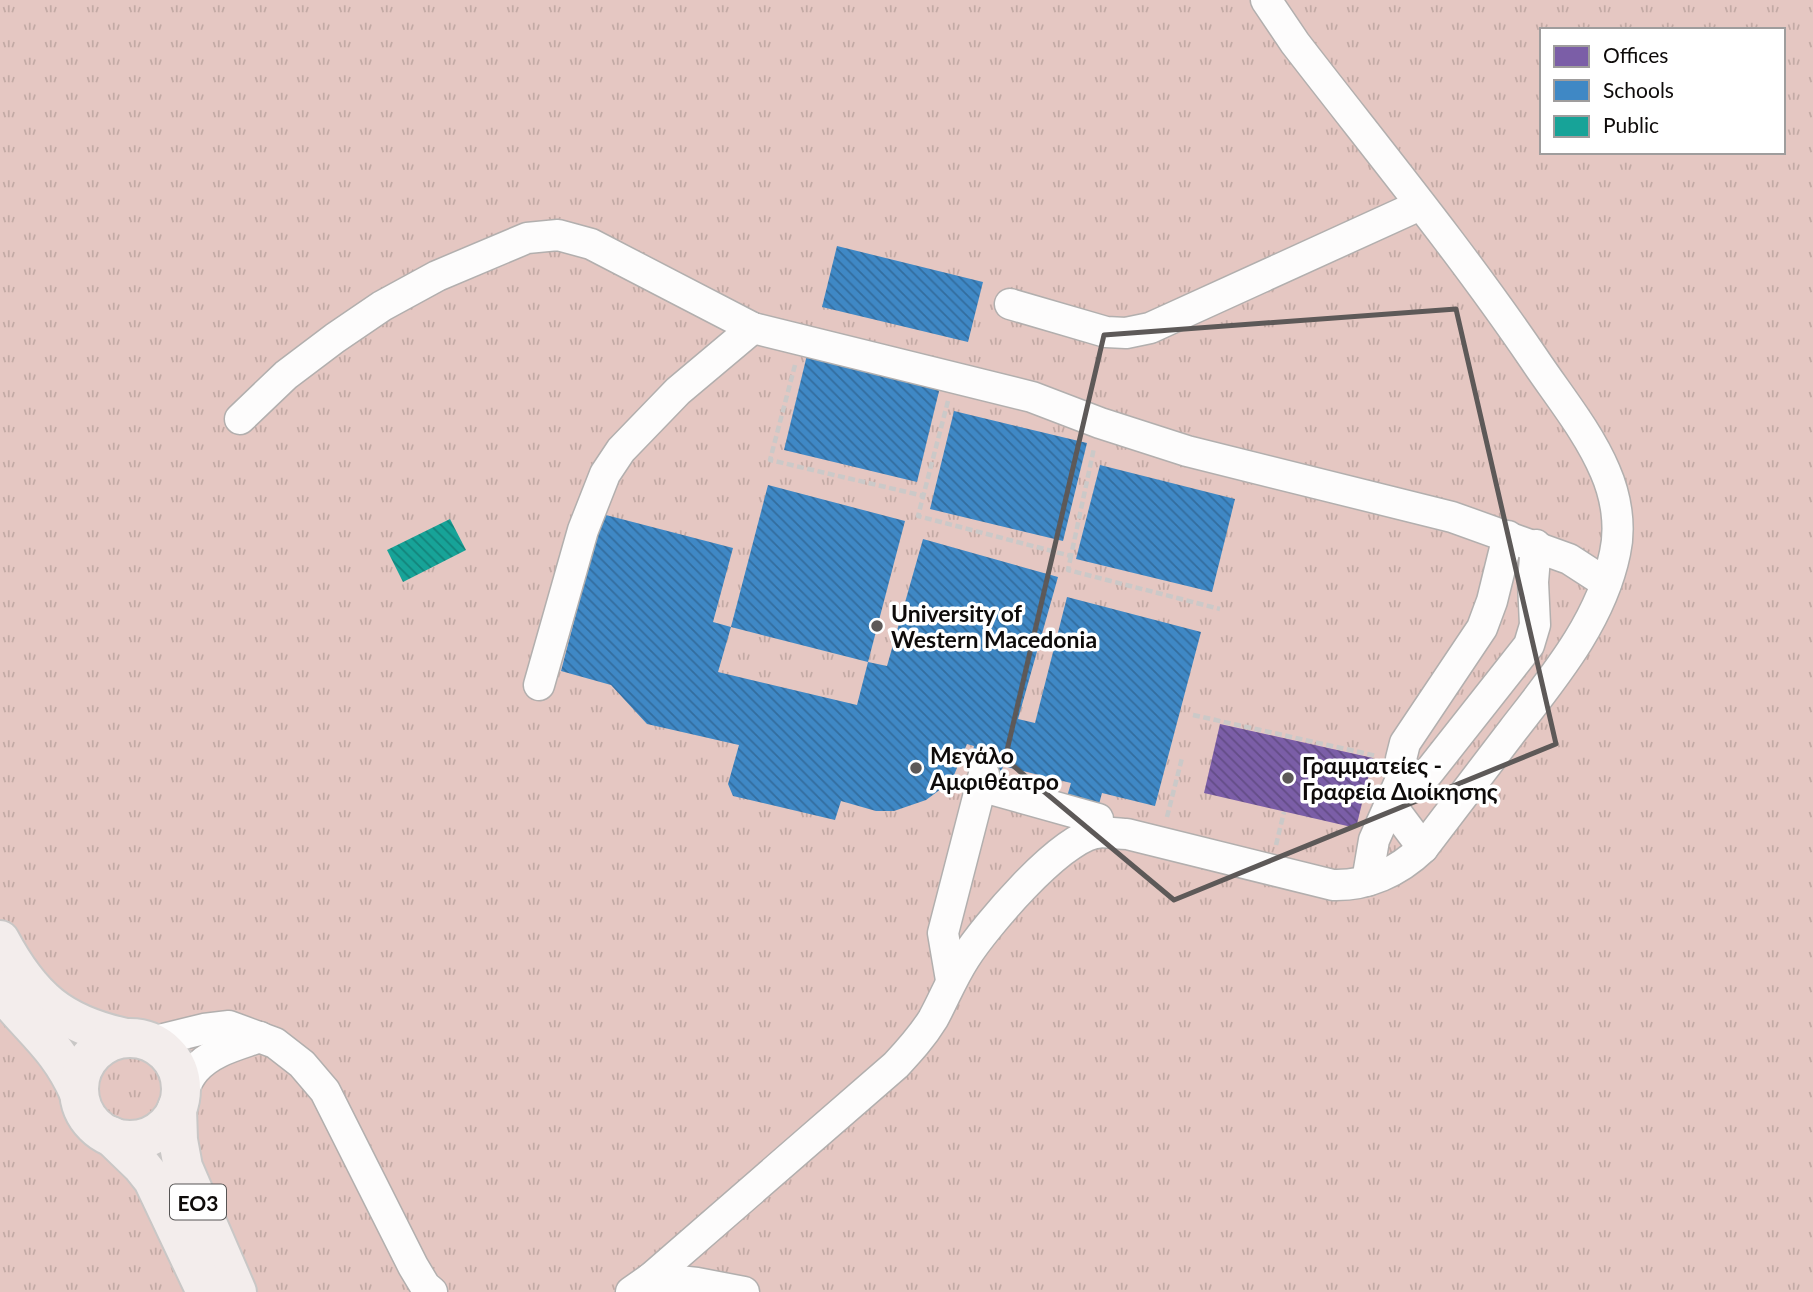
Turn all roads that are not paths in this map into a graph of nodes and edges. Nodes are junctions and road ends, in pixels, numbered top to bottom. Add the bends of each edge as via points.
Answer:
1 (1266, 0) edge
2 (1420, 205) junction
3 (1010, 304) dead end
4 (753, 328) junction
5 (240, 419) dead end
6 (1508, 536) junction
7 (1536, 545) junction
8 (1499, 574) junction
9 (1533, 582) junction
10 (1606, 583) junction
11 (539, 685) dead end
12 (1389, 784) junction
13 (1096, 833) junction
14 (1423, 848) junction
15 (1367, 881) junction
16 (0, 940) edge
17 (951, 980) junction
18 (0, 989) edge
19 (260, 1037) junction
20 (138, 1040) junction
21 (79, 1093) junction
22 (179, 1101) junction
23 (111, 1136) junction
24 (641, 1285) edge
25 (206, 1292) edge
26 (237, 1292) edge
27 (432, 1292) edge
28 (744, 1292) edge

1 - 2 street
2 - 3 street via 1150,328 1106,332
2 - 10 street via 1499,307 1606,472 1618,526
4 - 5 street via 591,244 558,235 527,238 437,276 382,306 286,375
4 - 6 street via 1032,397 1187,451 1452,517
4 - 11 street via 677,391 621,450 605,474 580,540
6 - 7 street
6 - 8 street
7 - 9 street
7 - 10 street
8 - 9 street
8 - 12 street via 1482,628 1405,743
9 - 12 street via 1535,625 1529,645 1428,773
10 - 14 street via 1592,618 1550,682
12 - 14 street
12 - 15 street
13 - 15 street via 1127,834 1333,885
13 - 17 street via 1075,841 1035,875 967,954
13 - 17 street via 1098,818 982,780 943,933
14 - 15 street via 1390,873
16 - 20 main road, ΕΟ3 via 24,980 45,1001 87,1028
17 - 24 street via 919,1040 896,1065
18 - 21 main road, ΕΟ3 via 52,1046
19 - 20 street via 229,1026
19 - 22 street via 211,1057 196,1069
19 - 27 street via 302,1063 325,1091 413,1266
20 - 21 main road via 106,1043 91,1056 81,1074
20 - 22 main road, ΕΟ3 via 164,1051 174,1063 180,1078
21 - 23 main road, ΕΟ3 via 89,1119
22 - 23 main road via 166,1124 150,1136 130,1140
22 - 26 main road, ΕΟ3 via 183,1167
23 - 25 main road, ΕΟ3 via 153,1180
24 - 28 street

